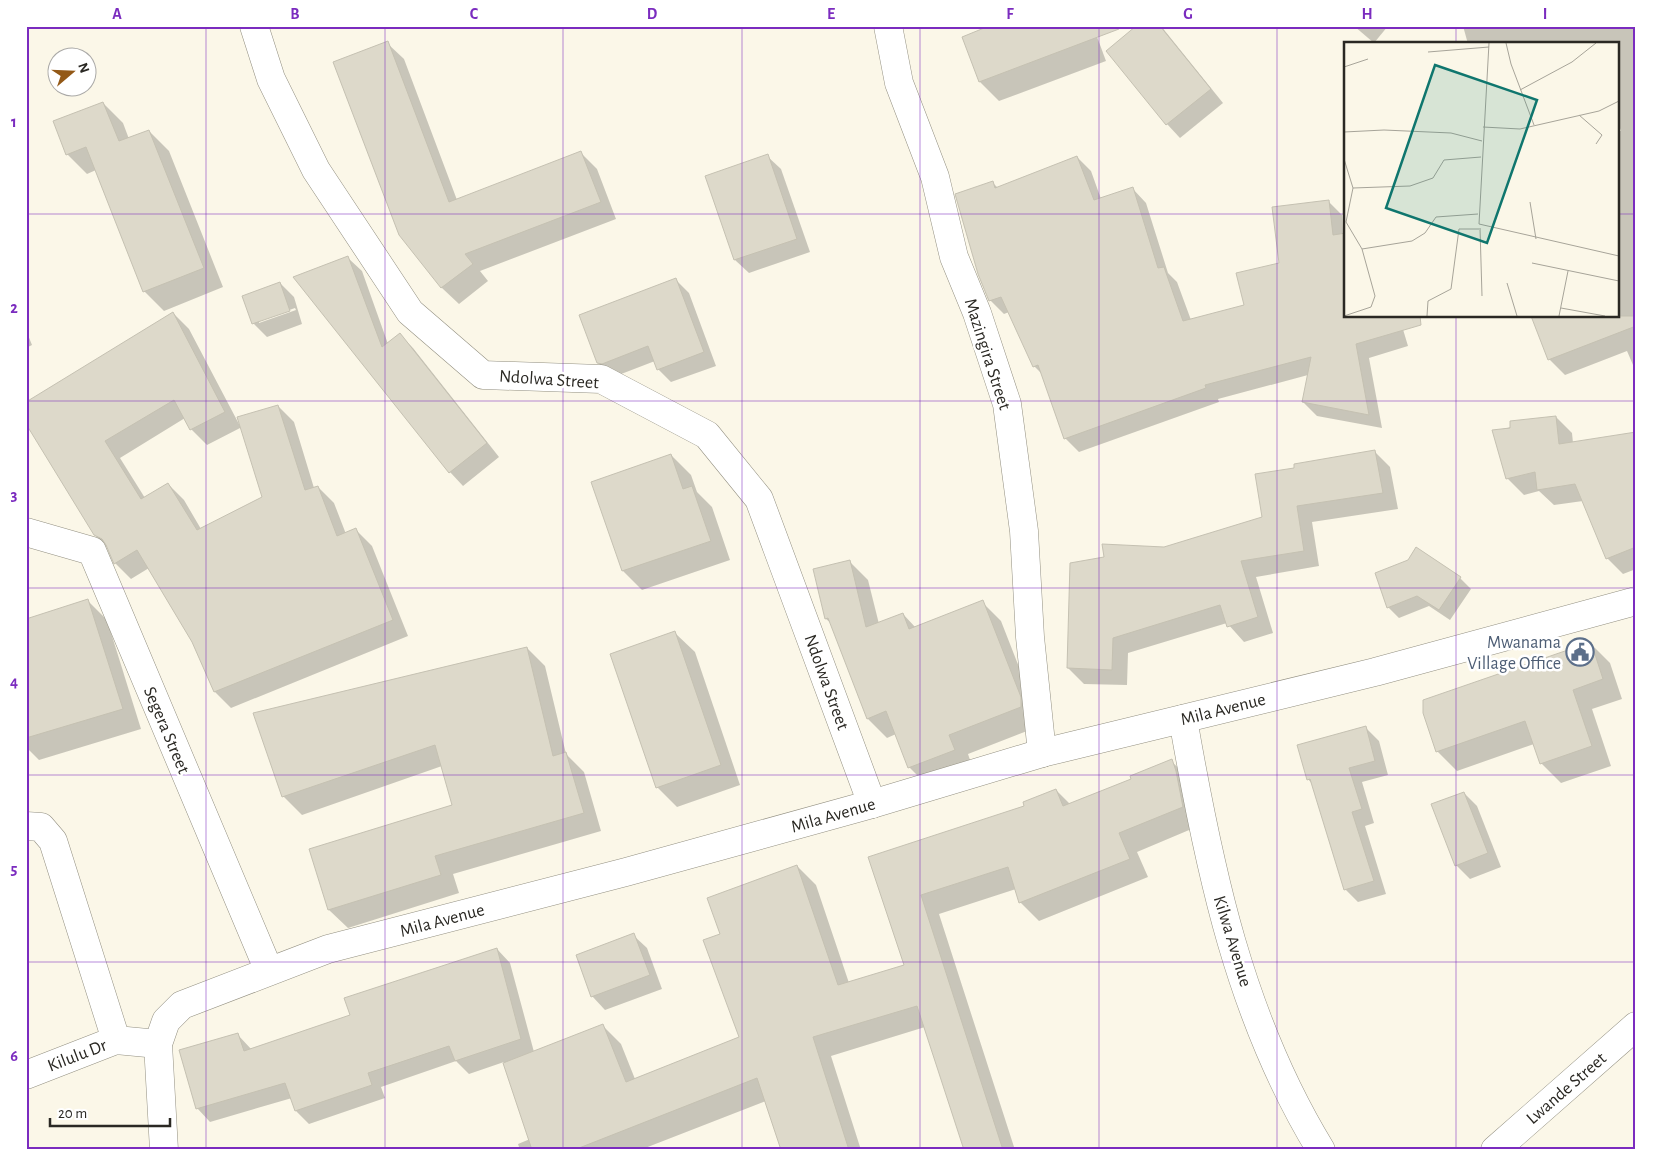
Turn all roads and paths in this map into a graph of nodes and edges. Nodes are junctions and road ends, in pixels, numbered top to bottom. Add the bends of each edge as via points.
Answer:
1 (254, 26) edge
2 (888, 26) edge
3 (26, 532) edge
4 (1636, 601) edge
5 (1183, 719) junction
6 (1042, 753) junction
7 (872, 804) junction
8 (26, 826) edge
9 (269, 971) junction
10 (1636, 1026) edge
11 (116, 1040) junction
12 (158, 1044) junction
13 (26, 1075) edge
14 (164, 1150) edge
15 (1321, 1150) edge
16 (1495, 1150) edge

1 - 7 street, Ndolwa Street via 271,79 316,170 410,312 483,374 601,379 707,435 759,499
2 - 6 street, Mazingira Street via 899,83 935,177 954,257 977,313 1007,404 1024,531 1030,637
3 - 9 street, Segera Street via 92,552
4 - 5 street, Mila Avenue via 1375,672
5 - 6 street, Mila Avenue
5 - 15 street, Kilwa Avenue via 1200,815 1226,927 1268,1049 1296,1109
6 - 7 street, Mila Avenue
7 - 9 street, Mila Avenue via 328,949
8 - 11 street via 41,827 52,841
9 - 12 street, Mila Avenue via 182,1005 166,1022
10 - 16 street, Lwande Street
11 - 12 street, Kilulu Dr
11 - 13 street, Kilulu Dr
12 - 14 street, Mila Avenue

